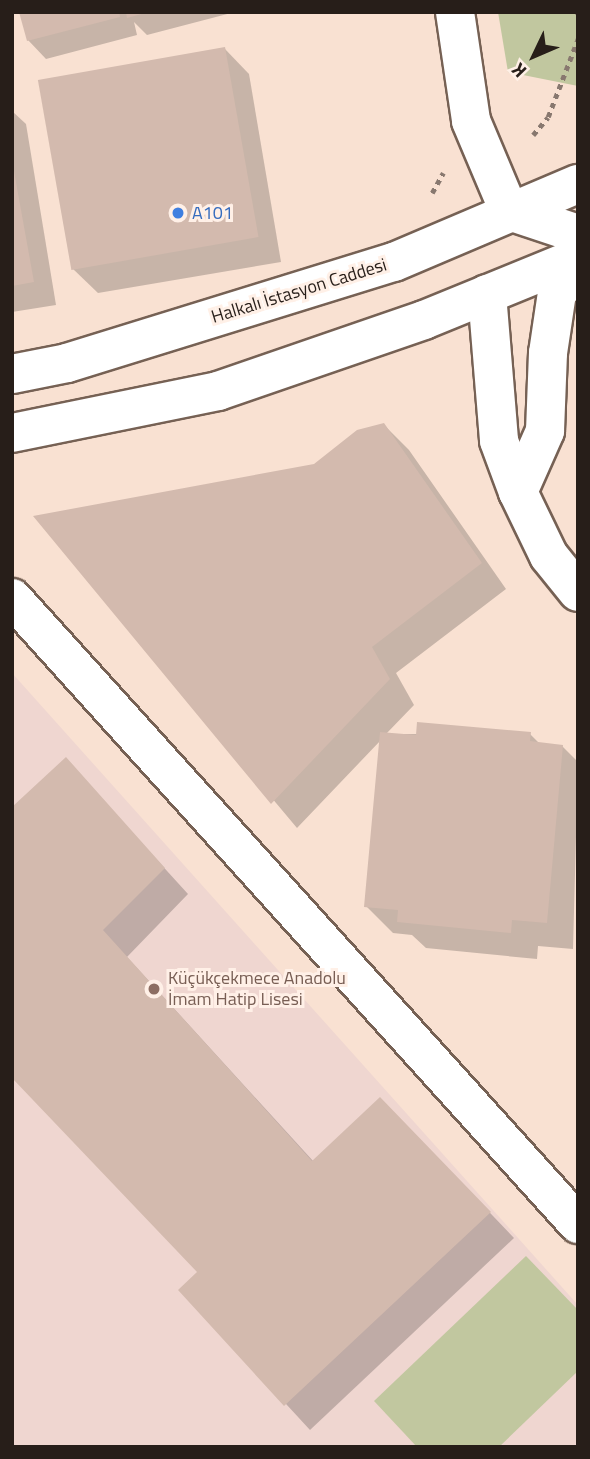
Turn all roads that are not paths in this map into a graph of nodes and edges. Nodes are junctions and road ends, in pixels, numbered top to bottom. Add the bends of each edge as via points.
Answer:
1 (455, 12) edge
2 (578, 184) edge
3 (509, 211) junction
4 (578, 234) edge
5 (578, 257) edge
6 (578, 269) edge
7 (487, 294) junction
8 (12, 374) edge
9 (12, 433) edge
10 (518, 492) junction
11 (578, 592) edge
12 (12, 598) edge
13 (578, 1224) edge

1 - 3 main road via 471,121
2 - 3 main road, Halkalı İstasyon Caddesi
3 - 4 main road
3 - 8 main road, Halkalı İstasyon Caddesi via 394,262 68,363
5 - 7 main road
6 - 10 main road via 557,293 548,353 545,431
7 - 9 main road via 218,391
7 - 10 main road via 499,441
10 - 11 main road via 549,556
12 - 13 main road

